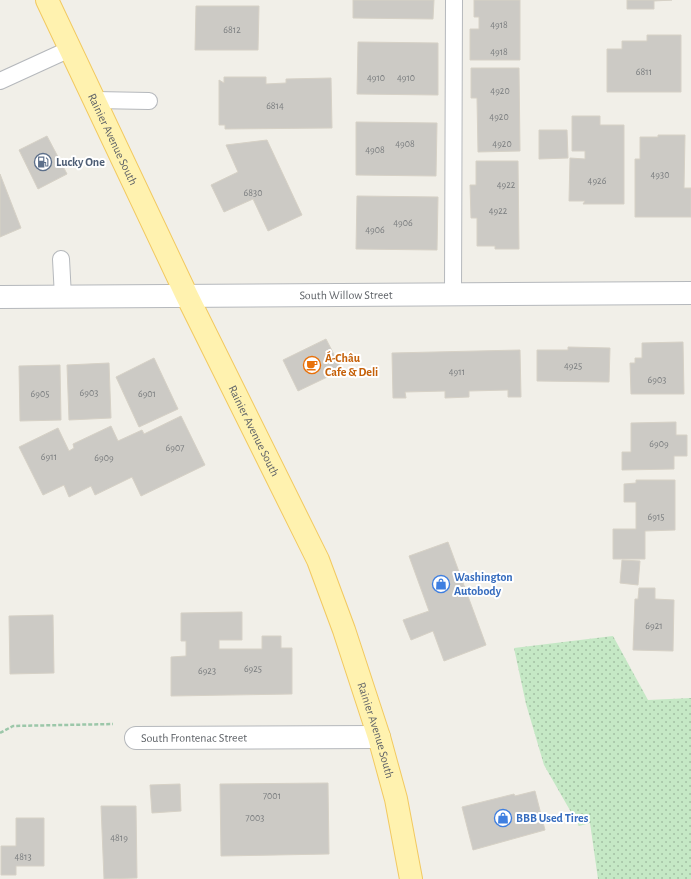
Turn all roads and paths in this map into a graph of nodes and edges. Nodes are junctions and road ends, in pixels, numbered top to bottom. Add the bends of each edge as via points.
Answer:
1 (47, 0) edge
2 (454, 0) edge
3 (70, 49) junction
4 (0, 81) edge
5 (95, 100) junction
6 (149, 101) dead end
7 (61, 259) dead end
8 (691, 293) edge
9 (453, 294) junction
10 (187, 296) junction
11 (0, 297) edge
12 (63, 297) junction
13 (0, 733) edge
14 (379, 737) junction
15 (136, 738) joint
16 (411, 879) edge

1 - 3 main road, Rainier Avenue South
2 - 9 lane
3 - 4 lane
3 - 5 main road, Rainier Avenue South
5 - 6 lane
5 - 10 main road, Rainier Avenue South
7 - 12 lane
8 - 9 street, South Willow Street
9 - 10 street, South Willow Street
10 - 12 street, South Willow Street
10 - 14 main road, Rainier Avenue South via 318,560
11 - 12 street, South Willow Street
13 - 15 path, South Frontenac Street via 13,726 136,724
14 - 15 street, South Frontenac Street
14 - 16 main road, Rainier Avenue South via 396,799

